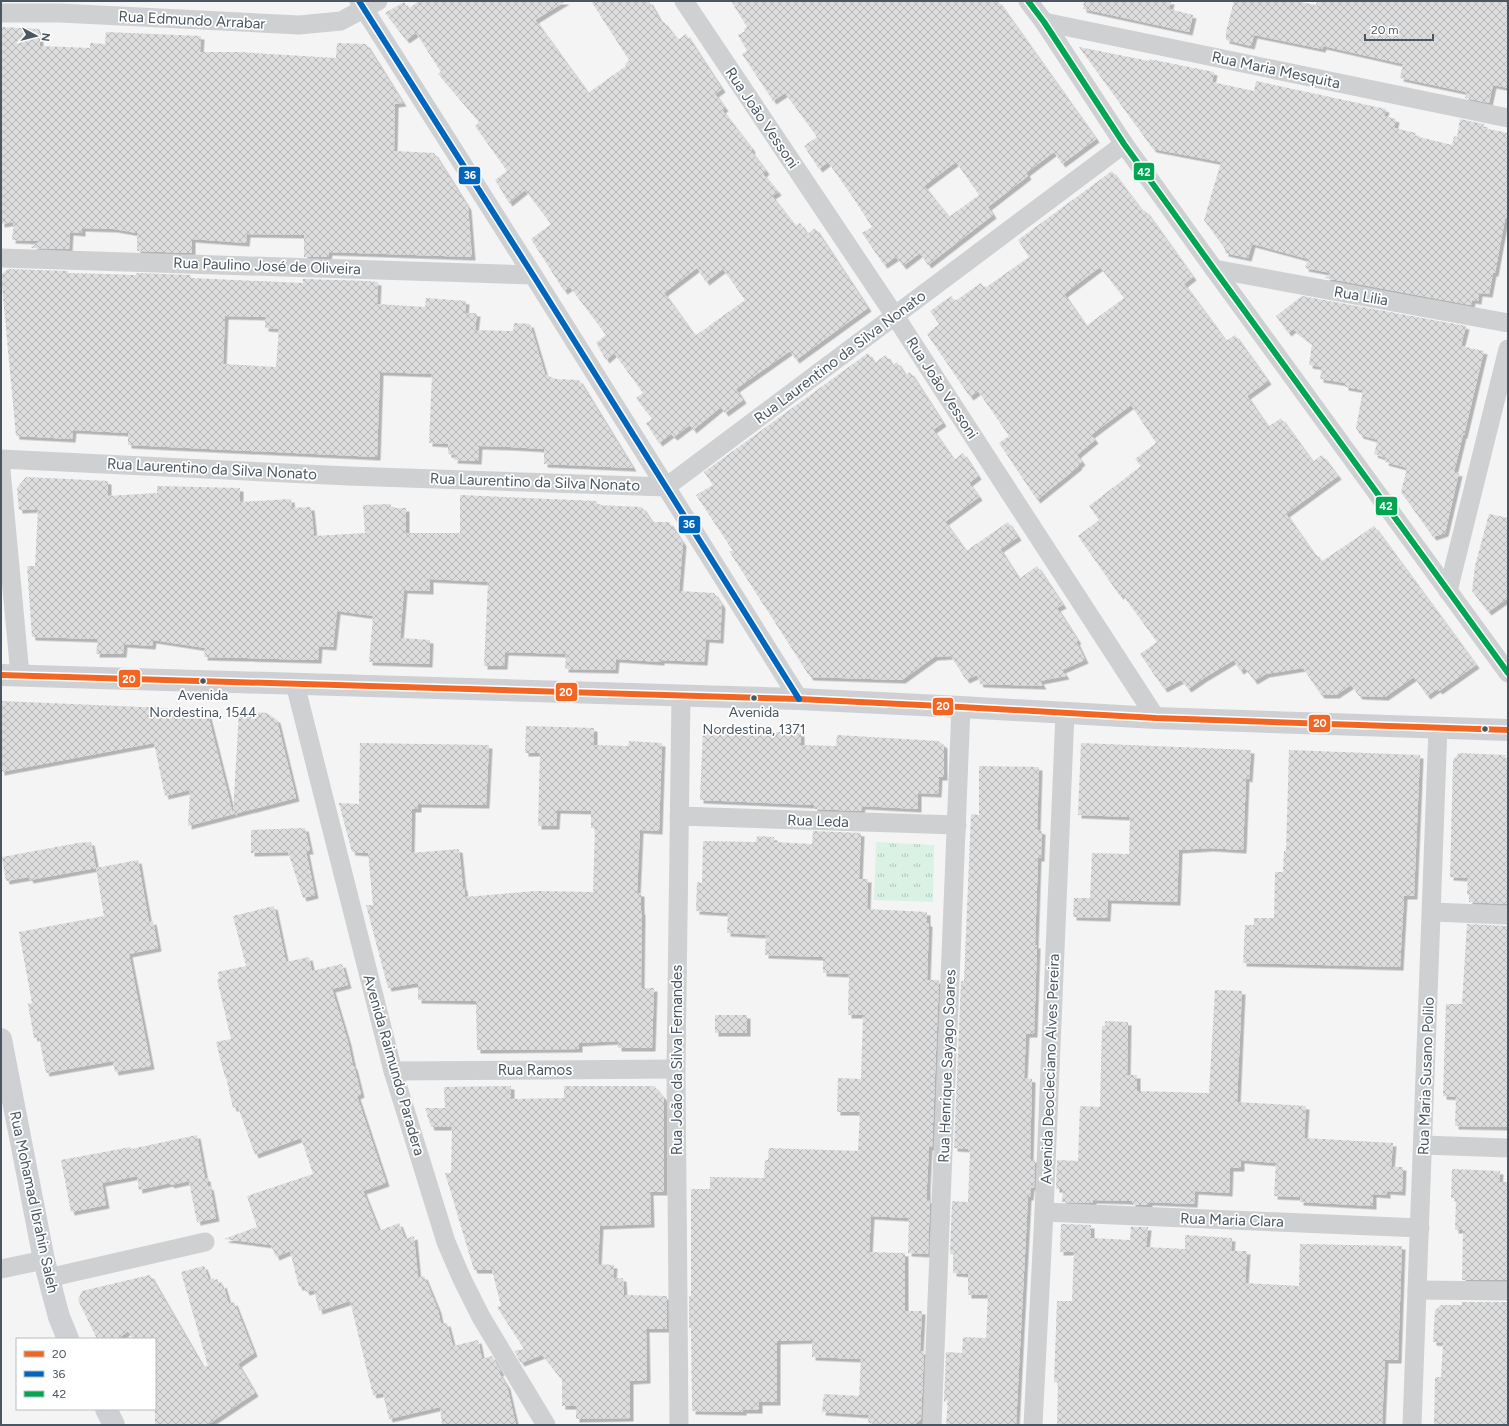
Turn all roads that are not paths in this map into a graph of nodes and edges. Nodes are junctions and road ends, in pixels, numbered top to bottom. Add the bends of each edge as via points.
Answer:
1 (684, 1) edge
2 (1028, 1) edge
3 (367, 4) edge
4 (1, 13) edge
5 (1044, 22) junction
6 (1508, 118) edge
7 (1124, 144) junction
8 (1, 258) edge
9 (1214, 269) junction
10 (533, 275) junction
11 (896, 316) junction
12 (1508, 323) edge
13 (1508, 349) edge
14 (1, 459) edge
15 (1, 470) edge
16 (666, 487) junction
17 (1448, 591) junction
18 (1508, 672) edge
19 (11, 675) edge
20 (295, 684) junction
21 (681, 696) junction
22 (799, 699) junction
23 (961, 707) junction
24 (1064, 713) junction
25 (1156, 718) junction
26 (1438, 727) junction
27 (1508, 730) edge
28 (679, 816) junction
29 (957, 826) junction
30 (1432, 912) junction
31 (1508, 915) edge
32 (1, 1039) edge
33 (676, 1069) junction
34 (393, 1071) junction
35 (1423, 1145) junction
36 (1508, 1148) edge
37 (1044, 1212) junction
38 (1420, 1228) junction
39 (205, 1242) dead end
40 (1, 1269) edge
41 (46, 1269) junction
42 (1417, 1290) junction
43 (1508, 1291) edge
44 (68, 1338) edge
45 (106, 1410) edge
46 (114, 1425) edge
47 (546, 1425) edge
48 (679, 1425) edge
49 (932, 1425) edge
50 (1033, 1425) edge
51 (1412, 1425) edge

1 - 11 street, Rua João Vessoni
2 - 5 street
3 - 4 street, Rua Edmundo Arrabar via 342,21 298,25
3 - 10 street
5 - 6 street, Rua Maria Mesquita
5 - 7 street
7 - 9 street
7 - 11 street, Rua Laurentino da Silva Nonato
8 - 10 street, Rua Paulino José de Oliveira
9 - 12 street, Rua Lilia
9 - 17 street
10 - 16 street
11 - 16 street, Rua Laurentino da Silva Nonato
11 - 25 street, Rua João Vessoni
13 - 17 street
14 - 16 street, Rua Laurentino da Silva Nonato via 340,476
15 - 19 street
16 - 22 street
17 - 18 street
19 - 20 main road
20 - 21 main road
20 - 34 street, Avenida Raimundo Paradera
21 - 22 main road
21 - 28 street, Rua João da Silva Fernandes
22 - 23 main road
23 - 24 main road
23 - 29 street, Rua Henrique Sayago Soares
24 - 25 main road
24 - 37 street, Avenida Deocleciano Alves Pereira
25 - 26 main road
26 - 27 main road
26 - 30 street, Rua Maria Susano Polilo
28 - 29 street, Rua Leda
28 - 33 street, Rua João da Silva Fernandes
29 - 49 street, Rua Henrique Sayago Soares
30 - 31 street
30 - 35 street, Rua Maria Susano Polilo
32 - 41 main road, Rua Mohamad Ibrahin Saleh
33 - 34 street, Rua Ramos
33 - 48 street, Rua João da Silva Fernandes
34 - 47 street, Avenida Raimundo Paradera via 446,1242 481,1317
35 - 36 street
35 - 38 street, Rua Maria Susano Polilo
37 - 38 street, Rua Maria Clara
37 - 50 street, Avenida Deocleciano Alves Pereira
38 - 42 street, Rua Maria Susano Polilo
39 - 41 street
40 - 41 street
41 - 44 main road, Rua Mohamad Ibrahin Saleh
42 - 43 street
42 - 51 street, Rua Maria Susano Polilo
45 - 46 main road

